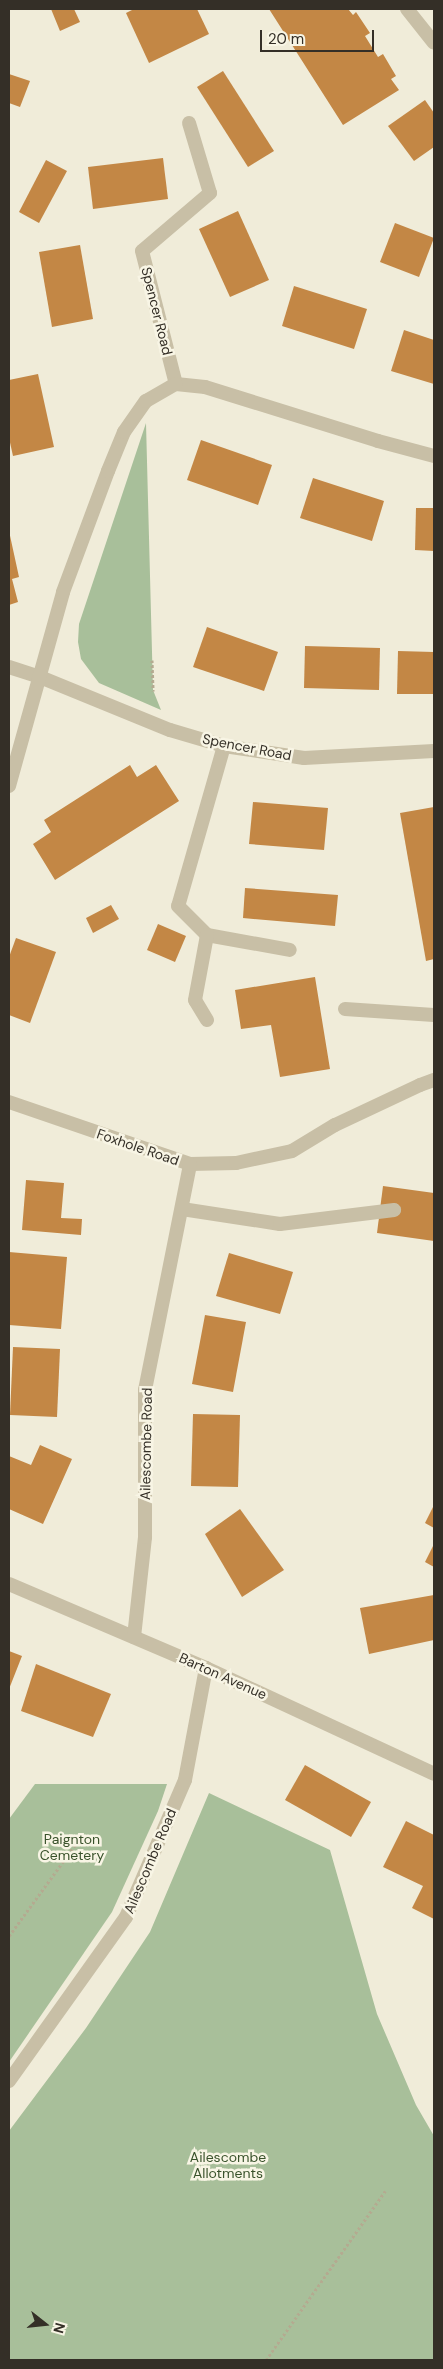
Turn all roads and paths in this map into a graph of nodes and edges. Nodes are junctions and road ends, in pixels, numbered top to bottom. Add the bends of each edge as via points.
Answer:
1 (408, 9) edge
2 (434, 43) edge
3 (189, 122) dead end
4 (176, 384) junction
5 (434, 456) edge
6 (152, 660) dead end
7 (9, 667) edge
8 (40, 677) junction
9 (153, 691) dead end
10 (224, 746) junction
11 (434, 751) edge
12 (9, 786) edge
13 (207, 935) junction
14 (290, 950) dead end
15 (346, 1009) dead end
16 (434, 1014) edge
17 (207, 1020) dead end
18 (434, 1080) edge
19 (9, 1102) edge
20 (190, 1164) junction
21 (182, 1209) junction
22 (394, 1210) dead end
23 (9, 1584) edge
24 (134, 1637) junction
25 (206, 1668) junction
26 (434, 1774) edge
27 (84, 1834) dead end
28 (9, 1936) edge
29 (9, 2081) edge
30 (385, 2191) dead end
31 (266, 2360) edge

1 - 2 street
3 - 4 street, Spencer Road via 210,192 142,251
4 - 5 street via 205,387
4 - 8 street via 146,401 124,432 63,592
6 - 9 path
7 - 8 street, Spencer Road
8 - 10 street, Spencer Road via 170,730
8 - 12 street
10 - 11 street, Spencer Road via 304,758
10 - 13 street via 178,906
13 - 14 street
13 - 17 street via 195,1000
15 - 16 street
18 - 20 street, Foxhole Road via 335,1125 292,1151 236,1163
19 - 20 street, Foxhole Road
20 - 21 street, Ailescombe Road
21 - 22 street via 280,1224
21 - 24 street, Ailescombe Road via 145,1390 145,1537
23 - 24 street, Barton Avenue
24 - 25 street, Barton Avenue
25 - 26 street, Barton Avenue
25 - 29 street, Ailescombe Road via 185,1780 126,1917
27 - 28 path
30 - 31 path

